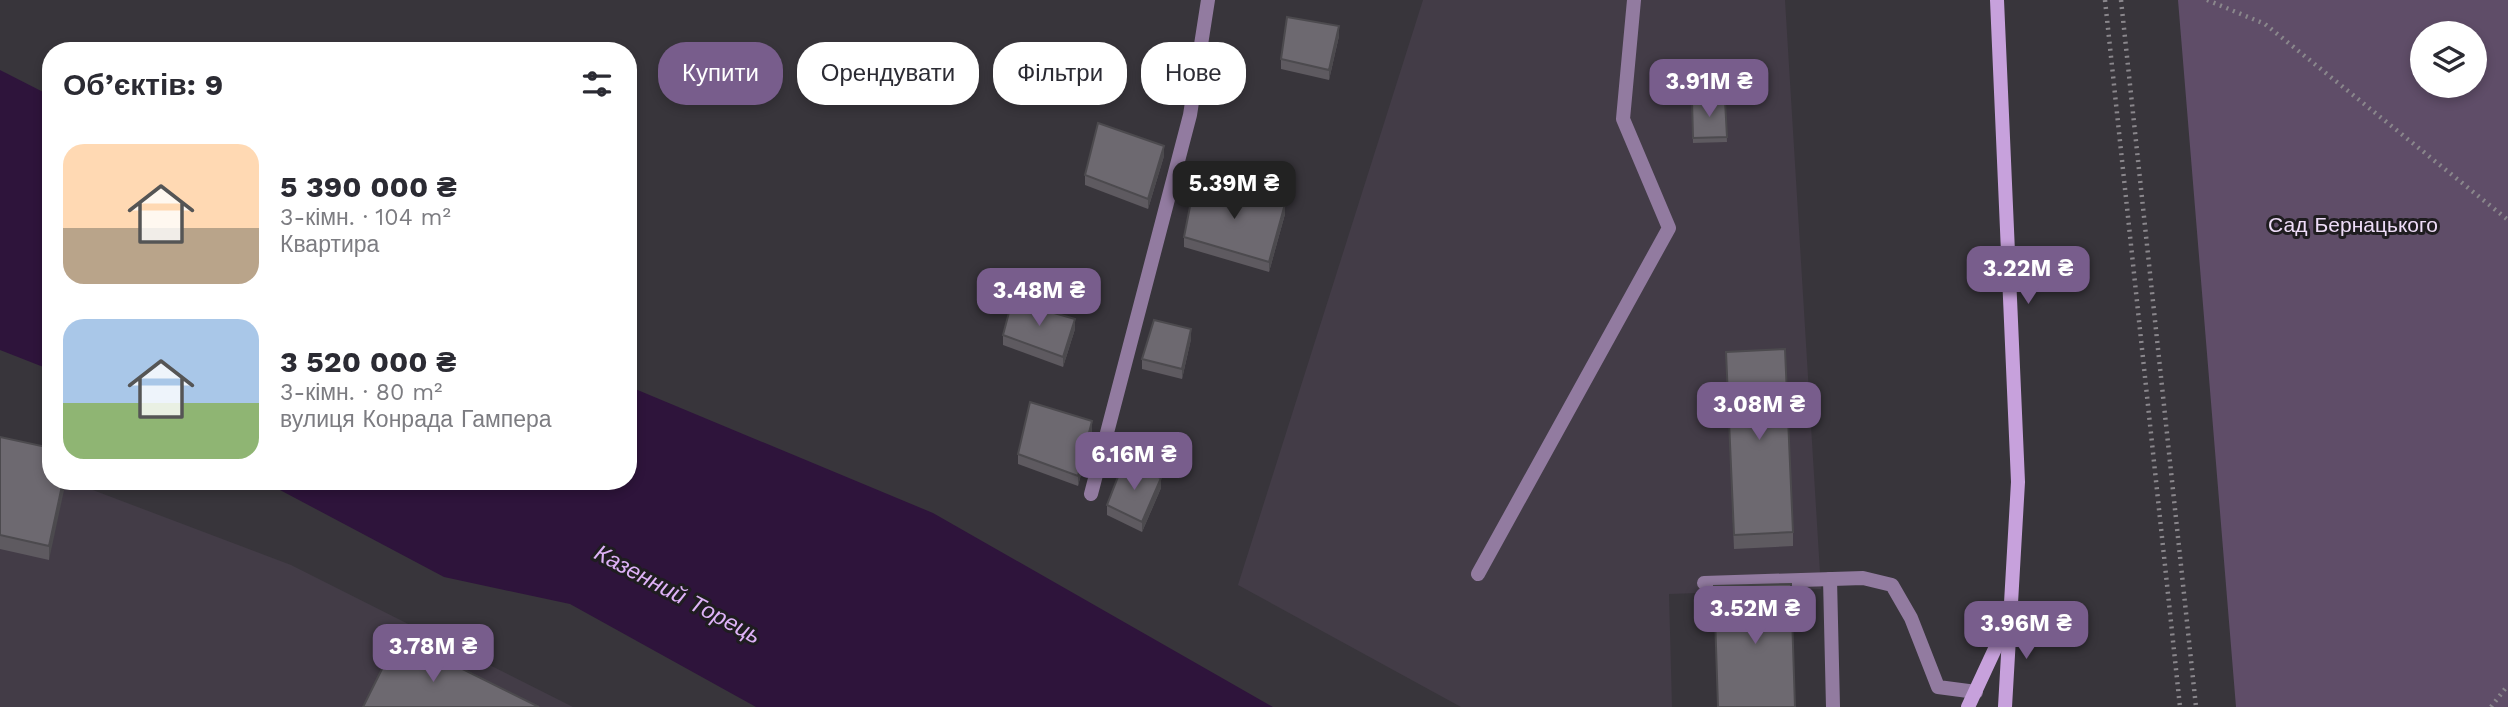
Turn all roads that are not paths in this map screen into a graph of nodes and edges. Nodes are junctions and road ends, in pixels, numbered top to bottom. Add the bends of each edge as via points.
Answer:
1 (1208, 0) edge
2 (1634, 0) edge
3 (1997, 0) edge
4 (1091, 494) dead end
5 (1478, 574) dead end
6 (1830, 579) junction
7 (1704, 583) dead end
8 (2012, 612) junction
9 (1976, 692) junction
10 (1833, 707) edge
11 (1968, 707) edge
12 (2005, 707) edge

1 - 4 street via 1190,116
2 - 5 street via 1623,119 1669,228
3 - 8 main road via 2018,482
6 - 7 street
6 - 9 street via 1863,578 1892,585 1911,618 1938,687
6 - 10 street
8 - 9 main road
8 - 12 main road
9 - 11 main road

